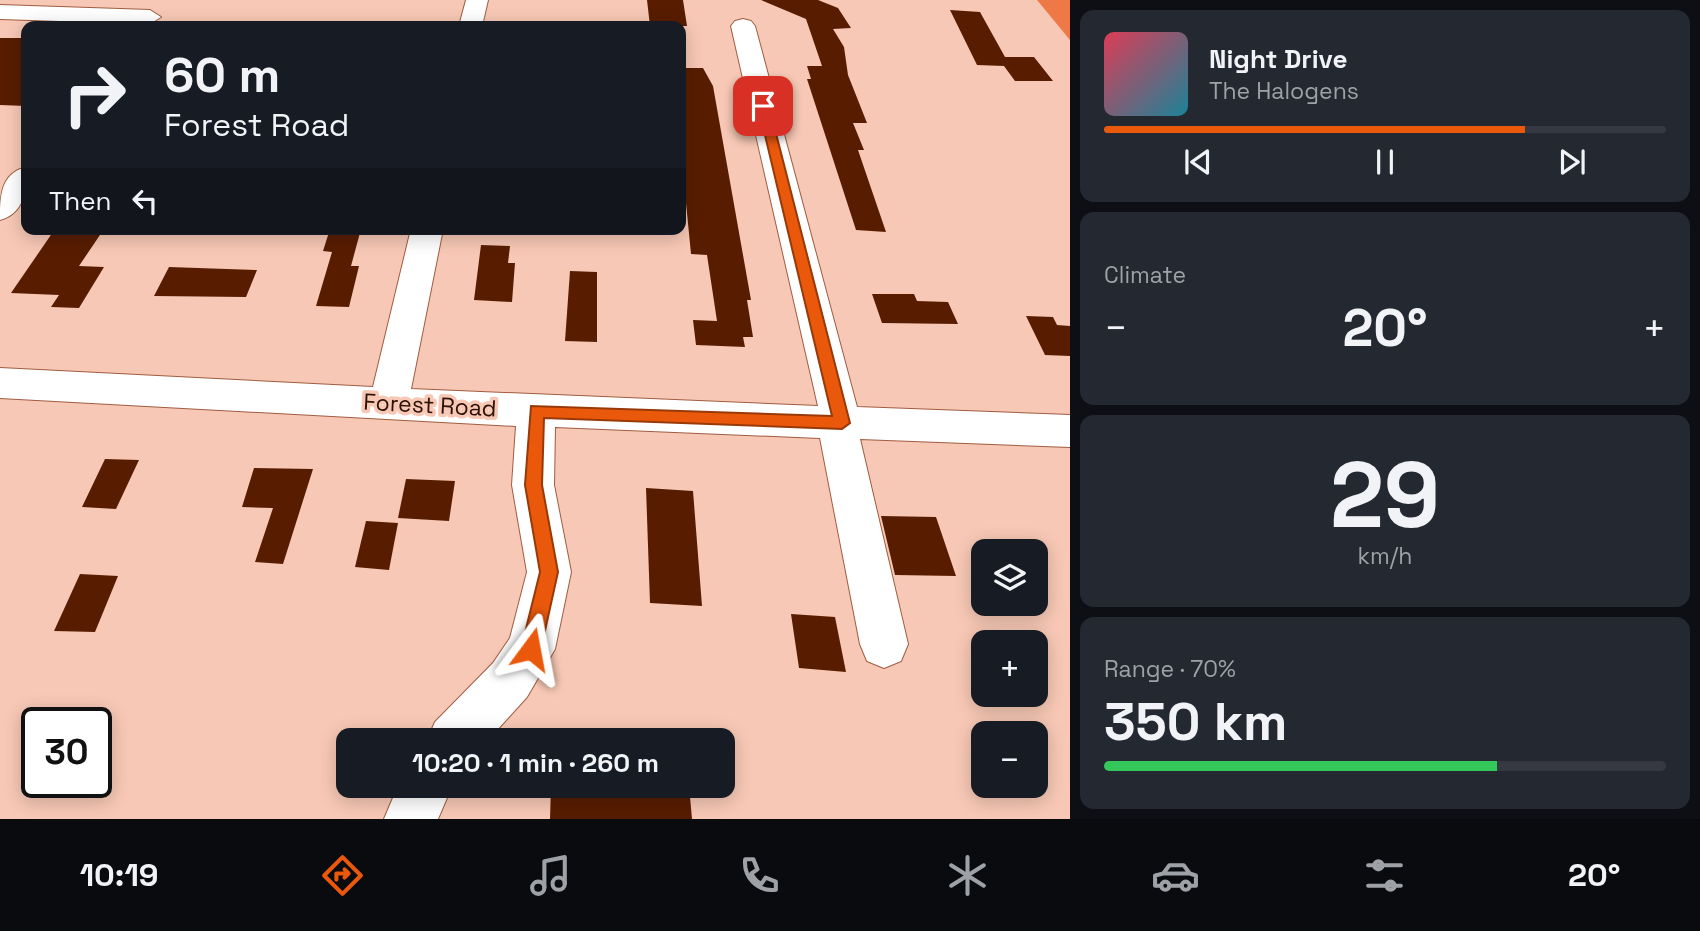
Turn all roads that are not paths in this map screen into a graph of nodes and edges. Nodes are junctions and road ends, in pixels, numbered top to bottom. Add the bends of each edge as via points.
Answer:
1 (477, 0) edge
2 (0, 12) edge
3 (152, 14) edge
4 (472, 21) edge
5 (743, 26) dead end
6 (21, 183) edge
7 (0, 210) edge
8 (426, 235) edge
9 (0, 383) edge
10 (389, 402) junction
11 (536, 411) junction
12 (839, 423) junction
13 (1070, 430) edge
14 (884, 643) dead end
15 (464, 728) edge
16 (420, 798) edge
17 (411, 819) edge

1 - 4 street
2 - 3 street
5 - 12 street
6 - 7 street
8 - 10 street
9 - 10 street, Forest Road
10 - 11 street, Forest Road
11 - 12 street, Forest Road
11 - 15 street via 533,485 549,572 531,649 510,680
12 - 13 street, Forest Road
12 - 14 street
16 - 17 street

